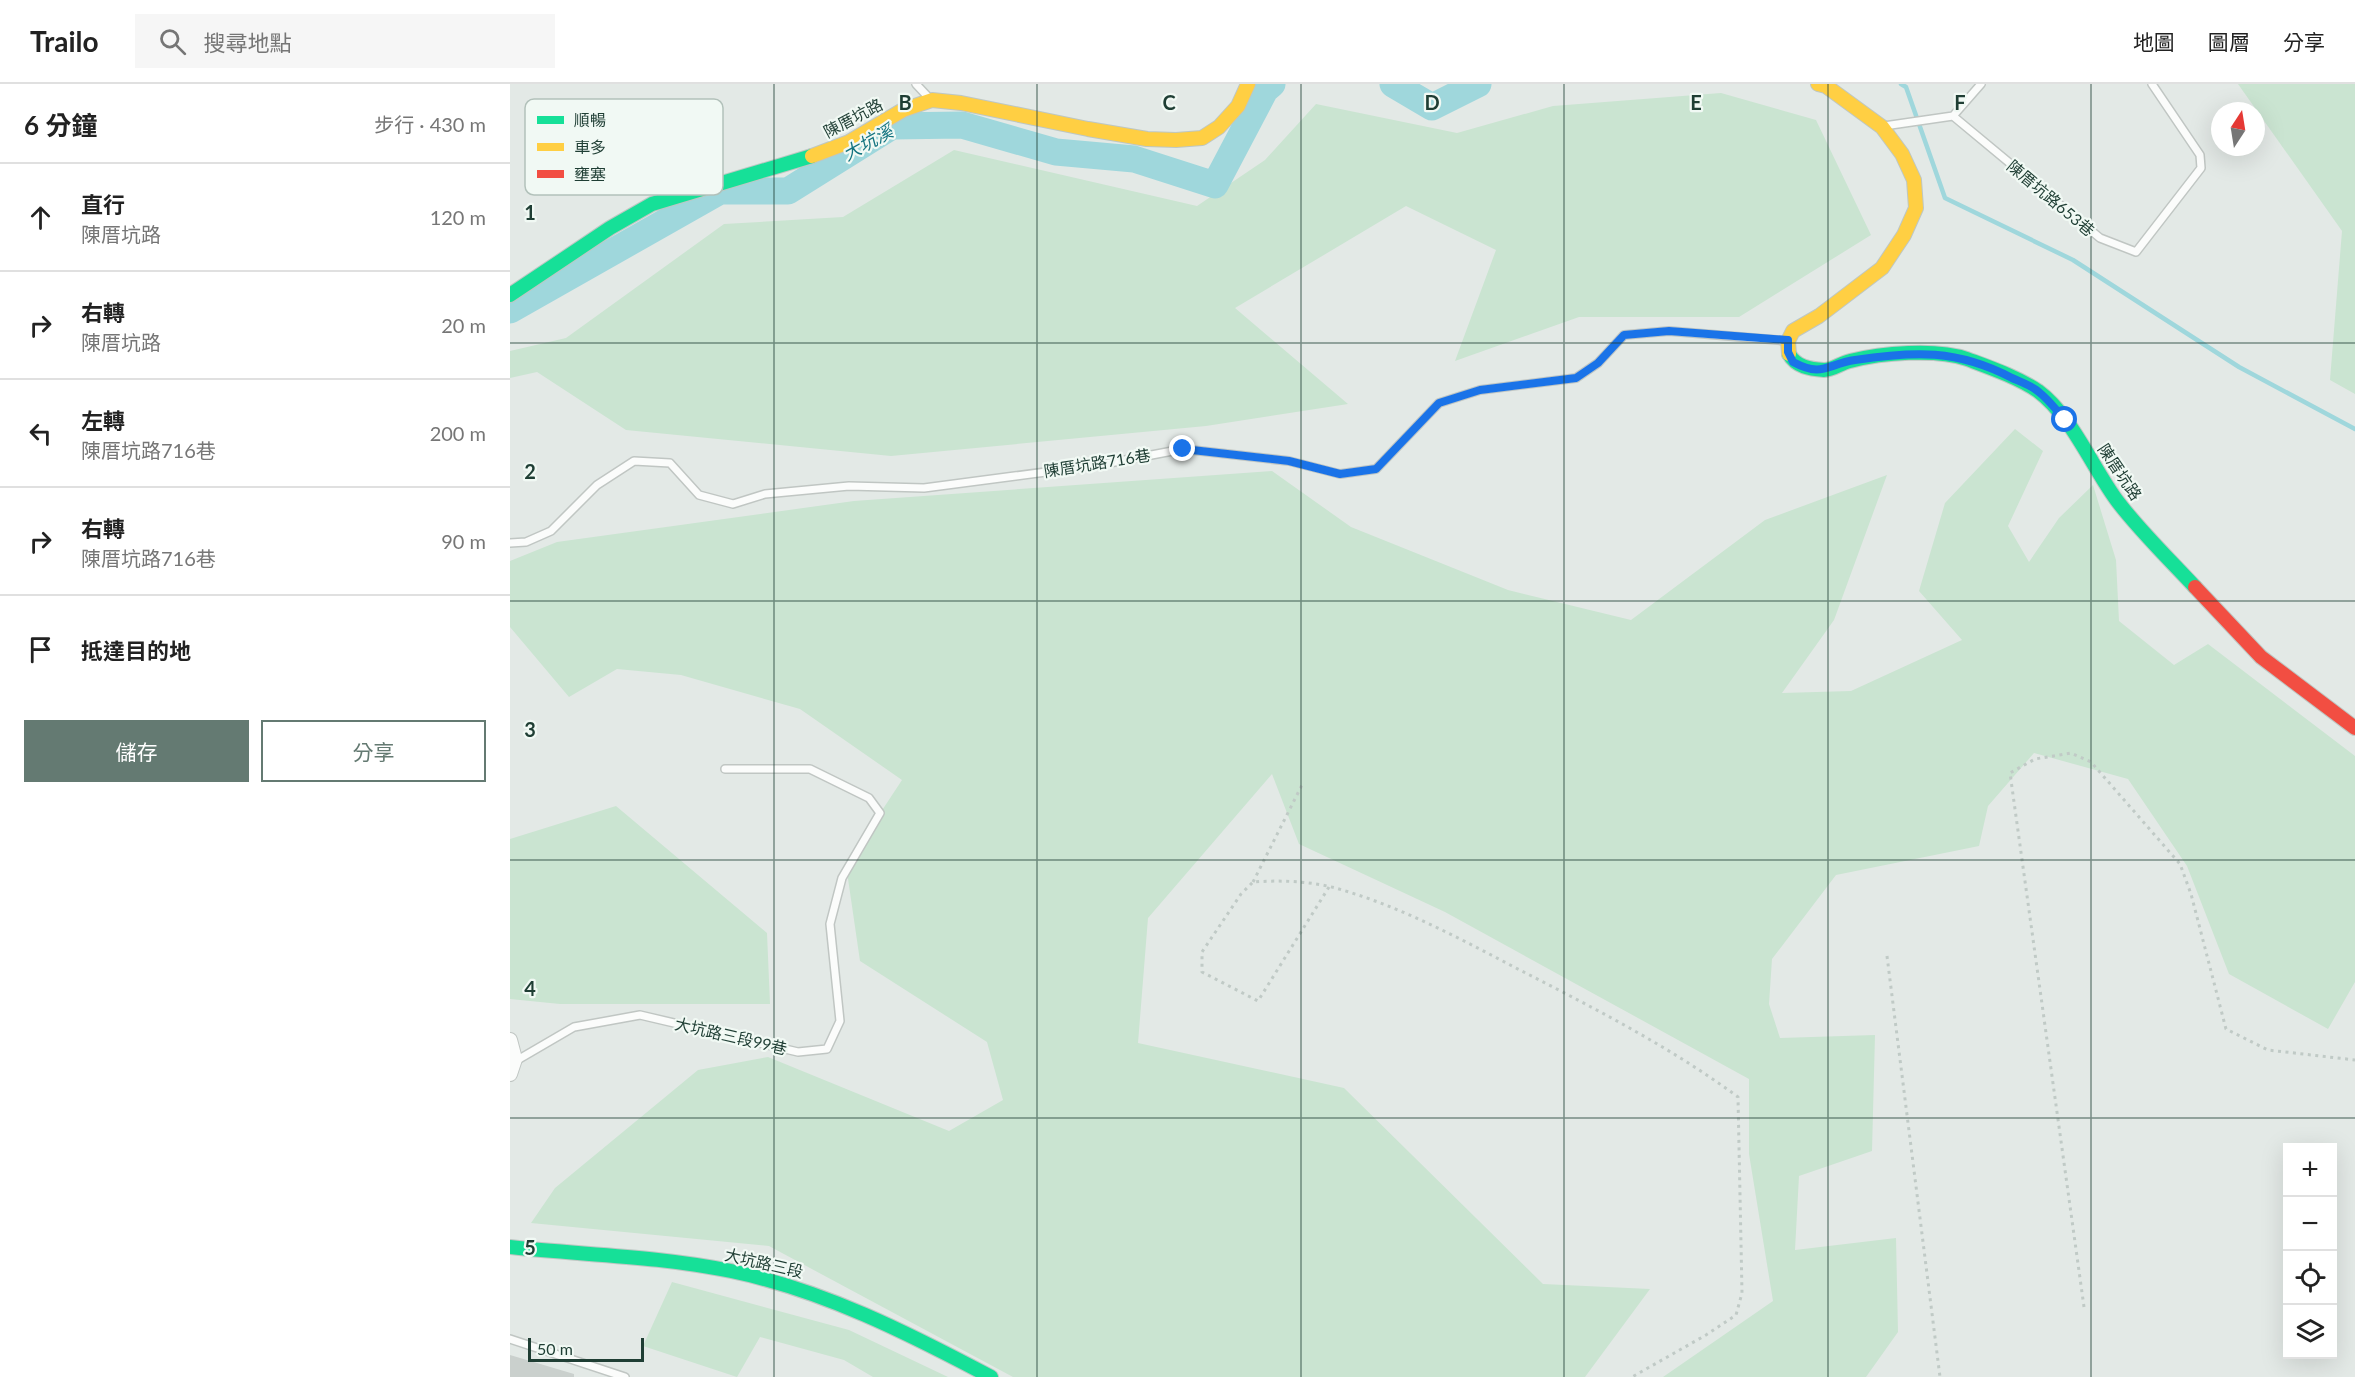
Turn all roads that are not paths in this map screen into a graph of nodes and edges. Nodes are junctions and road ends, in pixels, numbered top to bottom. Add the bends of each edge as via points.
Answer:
1 (916, 84) edge
2 (1248, 84) edge
3 (1818, 84) edge
4 (1982, 84) edge
5 (2152, 84) edge
6 (932, 100) junction
7 (1953, 116) junction
8 (1882, 127) junction
9 (723, 183) edge
10 (682, 195) edge
11 (510, 295) edge
12 (1788, 340) junction
13 (510, 543) edge
14 (2355, 728) edge
15 (726, 769) dead end
16 (510, 1040) edge
17 (512, 1068) edge
18 (510, 1247) edge
19 (510, 1339) edge
20 (625, 1377) edge
21 (991, 1377) edge

1 - 6 lane
2 - 6 street, 陳厝坑路 via 1238,106 1219,127 1202,138 1176,140 1147,139
3 - 8 street
4 - 7 lane
5 - 7 lane, 陳厝坑路653巷 via 2200,155 2201,168 2136,252 2100,238
6 - 9 street, 陳厝坑路 via 903,110 824,152
7 - 8 lane
8 - 12 street via 1902,154 1914,180 1916,208 1882,268 1793,331
10 - 11 street, 陳厝坑路 via 652,204 610,228
12 - 13 lane, 陳厝坑路716巷 via 1669,331 1624,335 1598,363 1576,378 1480,390 1439,403 1376,469 1340,474 1289,461 1183,449 1099,465 924,488 849,486 765,494 733,504 699,495 670,463 634,461 597,484 551,531 526,542
12 - 14 street, 陳厝坑路 via 1793,362 1814,370 1878,356 1924,353 1961,357 2004,373 2039,392 2065,420 2118,502 2215,610 2261,657
15 - 17 lane, 大坑路三段99巷 via 810,769 869,798 880,813 842,878 830,924 840,1021 827,1049 798,1052 640,1015 574,1027
16 - 17 street via 514,1052
18 - 21 street, 大坑路三段 via 692,1264 807,1290 866,1313
19 - 20 lane

